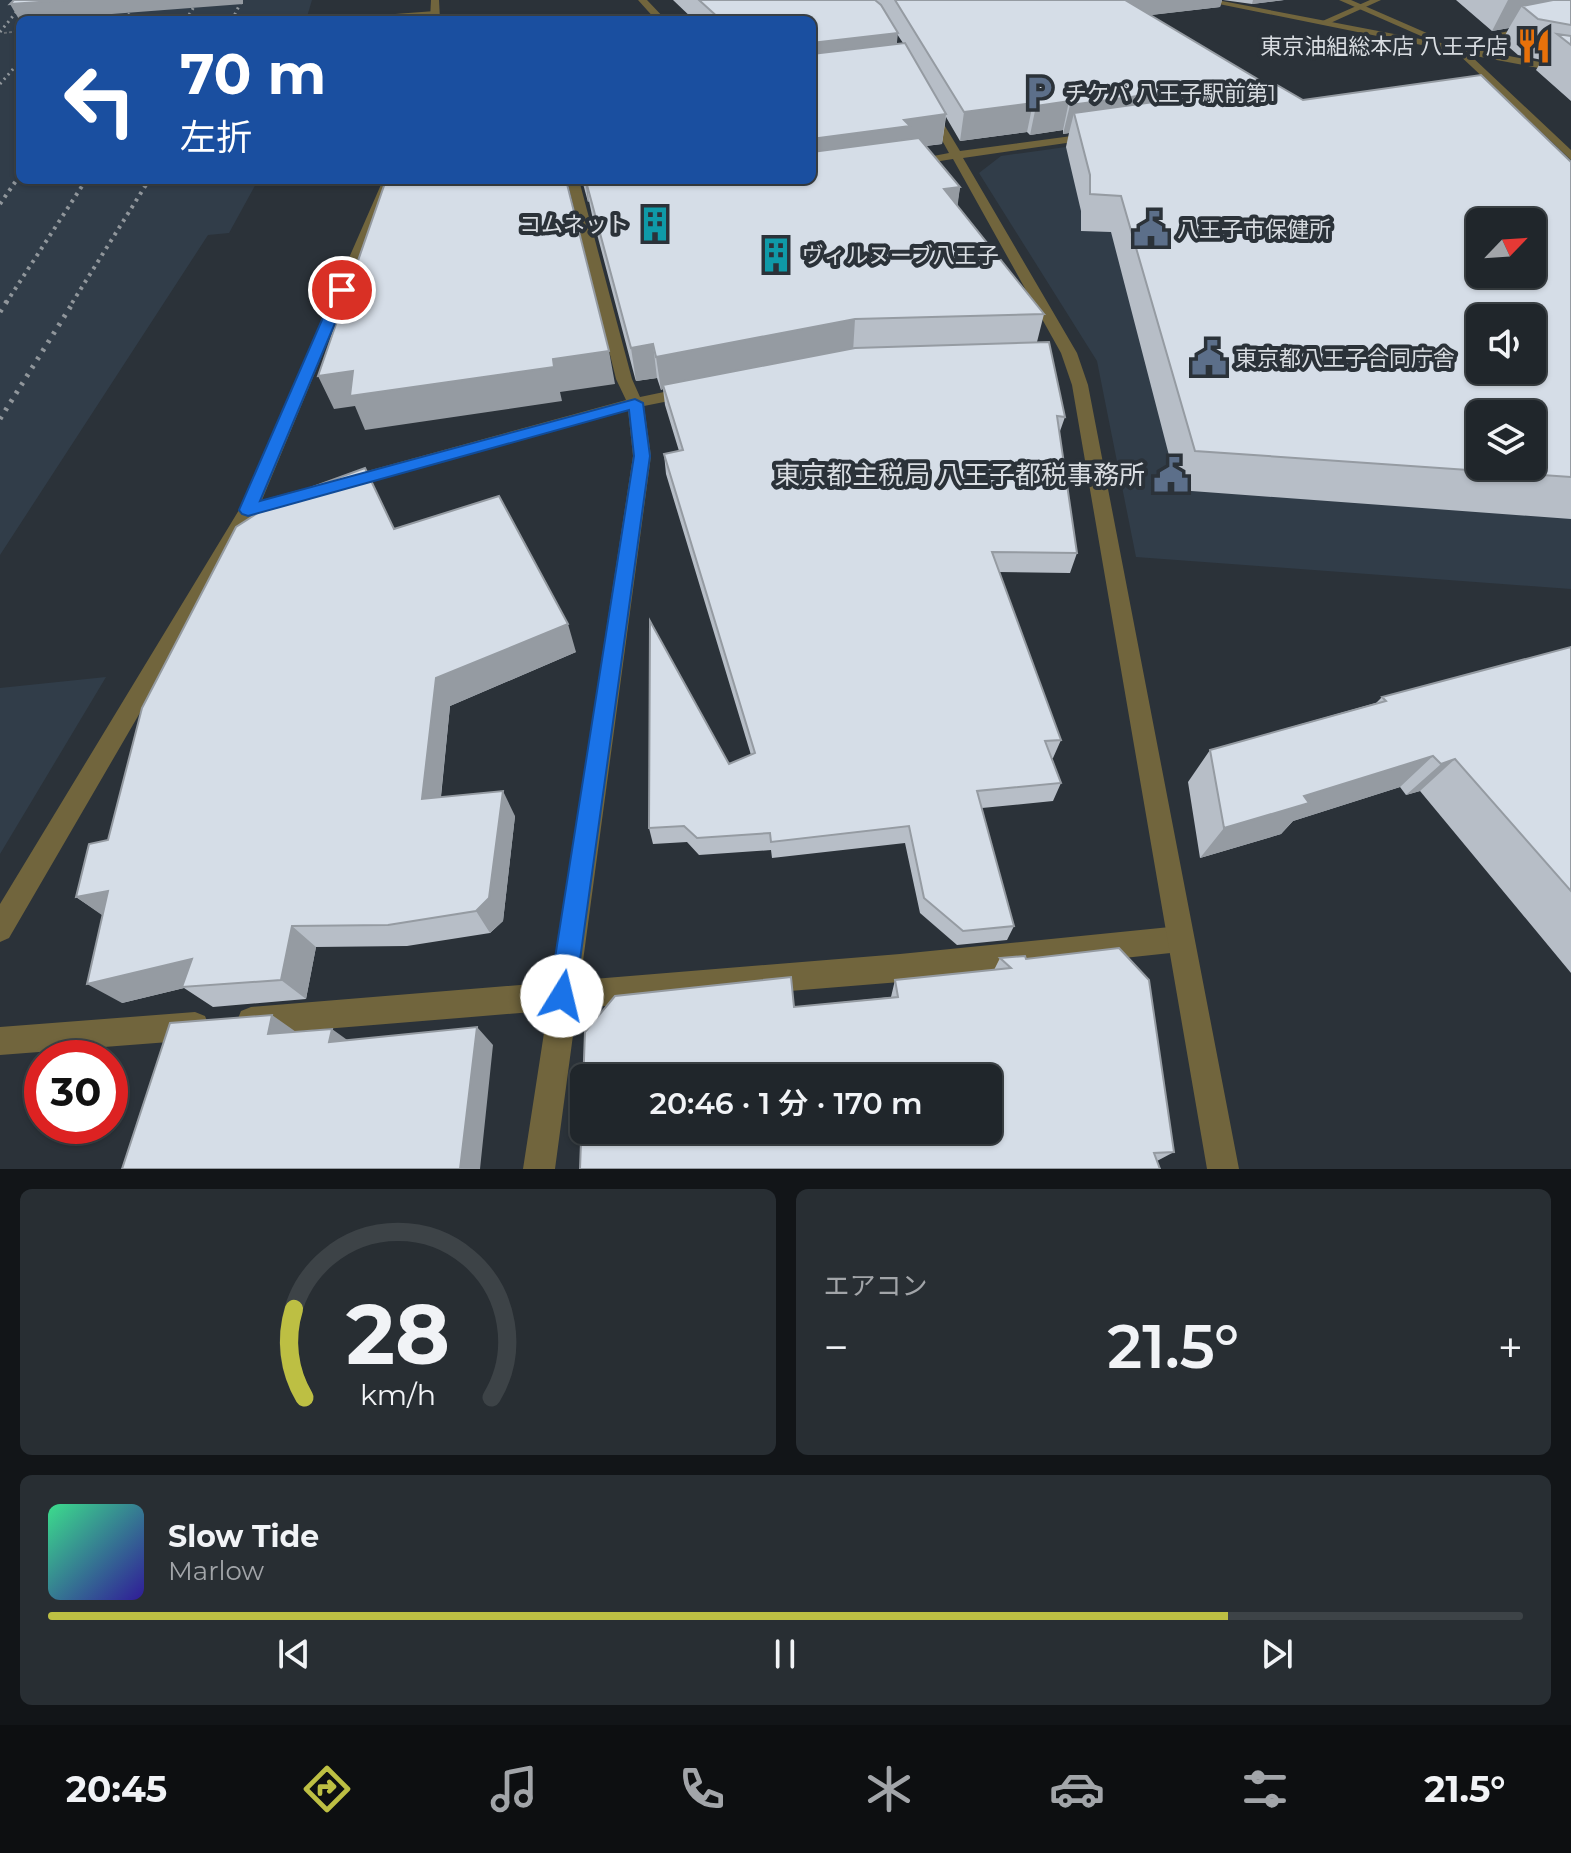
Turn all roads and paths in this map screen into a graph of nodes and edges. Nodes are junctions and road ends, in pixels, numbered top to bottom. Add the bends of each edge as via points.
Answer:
1 (642, 0) edge
2 (1203, 0) edge
3 (1343, 0) edge
4 (1377, 0) edge
5 (212, 4) dead end
6 (1359, 7) junction
7 (205, 16) edge
8 (657, 16) edge
9 (1571, 22) edge
10 (1323, 23) junction
11 (16, 31) edge
12 (4, 33) dead end
13 (1459, 49) junction
14 (1571, 71) edge
15 (927, 103) edge
16 (1112, 133) edge
17 (955, 155) junction
18 (1571, 156) edge
19 (898, 163) edge
20 (387, 184) edge
21 (575, 184) edge
22 (709, 387) edge
23 (635, 403) junction
24 (248, 510) junction
25 (0, 929) edge
26 (1180, 939) junction
27 (562, 996) junction
28 (0, 1041) edge
29 (539, 1169) edge
30 (1223, 1169) edge

1 - 8 street
2 - 10 street
3 - 6 street
4 - 6 street
5 - 7 path
6 - 10 street
6 - 13 street
9 - 13 street via 1461,43
10 - 13 street
11 - 12 path
13 - 14 street
13 - 18 street
15 - 17 street
16 - 17 street
17 - 19 street
17 - 26 street via 1080,385
20 - 24 street
21 - 23 street via 589,209 624,379
22 - 23 street
23 - 24 street
23 - 27 street via 642,456
24 - 25 street
26 - 27 street
26 - 30 street
27 - 28 street
27 - 29 street

